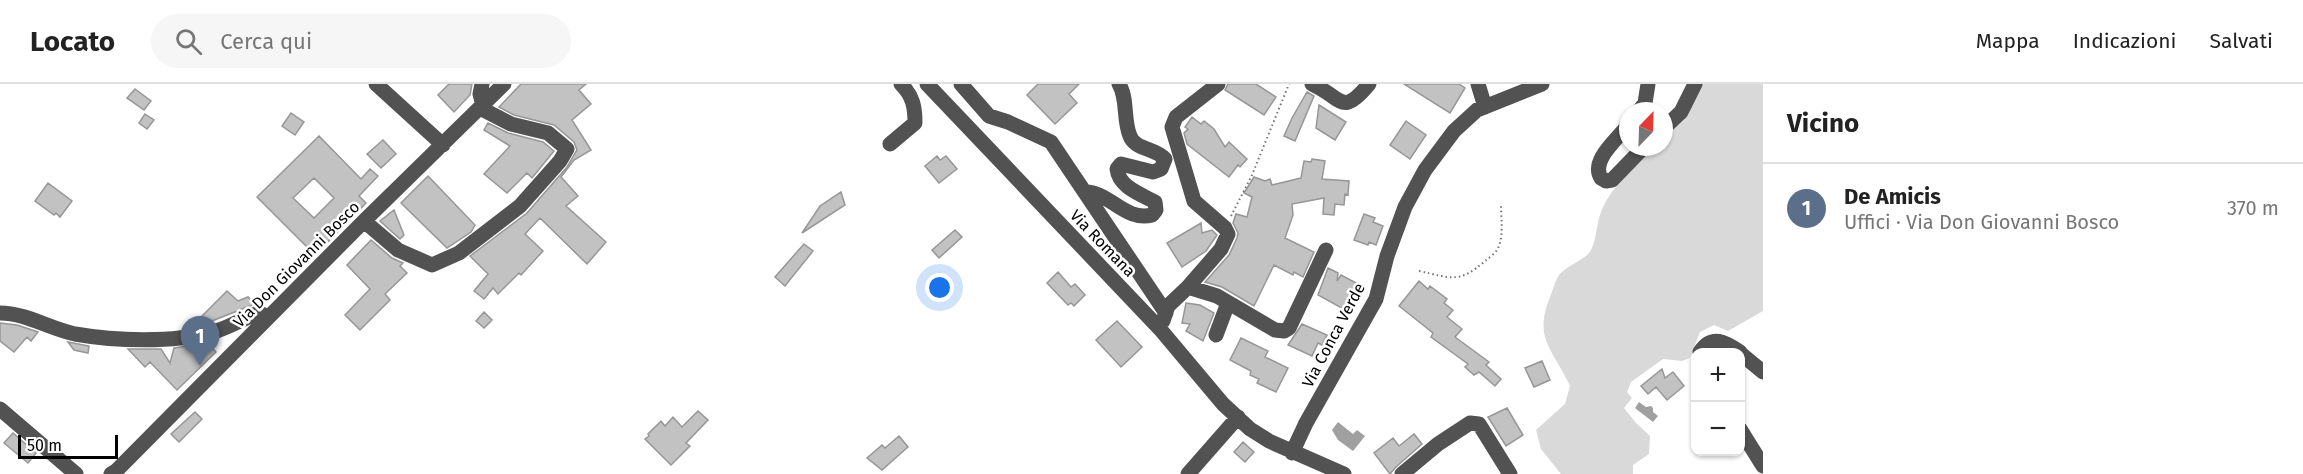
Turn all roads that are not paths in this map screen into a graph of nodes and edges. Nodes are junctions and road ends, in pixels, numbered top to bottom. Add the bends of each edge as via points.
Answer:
1 (375, 84) edge
2 (482, 84) edge
3 (504, 84) edge
4 (902, 84) edge
5 (927, 84) edge
6 (961, 84) edge
7 (1119, 84) edge
8 (1218, 84) edge
9 (1312, 84) edge
10 (1369, 84) edge
11 (1478, 84) edge
12 (1542, 84) edge
13 (1648, 84) edge
14 (1695, 84) edge
15 (1645, 102) edge
16 (482, 107) junction
17 (1485, 107) junction
18 (1673, 119) edge
19 (1619, 136) edge
20 (890, 144) dead end
21 (443, 145) junction
22 (1635, 156) edge
23 (1085, 192) junction
24 (364, 221) junction
25 (1326, 250) dead end
26 (1188, 287) junction
27 (1228, 303) junction
28 (1166, 313) junction
29 (0, 314) edge
30 (269, 317) junction
31 (1160, 329) junction
32 (1215, 335) dead end
33 (1703, 348) edge
34 (1733, 348) edge
35 (1745, 357) edge
36 (1763, 372) edge
37 (0, 409) edge
38 (1238, 417) junction
39 (1745, 437) edge
40 (1292, 453) junction
41 (1763, 466) edge
42 (114, 473) edge
43 (76, 474) edge
44 (1188, 474) edge
45 (1344, 474) edge
46 (1402, 474) edge
47 (1510, 474) edge

1 - 21 street
2 - 16 street
3 - 16 street, Via Don Giovanni Bosco
4 - 20 street via 915,106 915,123
5 - 31 street, Via Romana
6 - 23 street via 989,116 1051,142
7 - 23 street via 1130,137 1165,159 1161,169 1153,172 1121,164 1118,177 1155,202 1156,210 1141,218 1095,192
8 - 26 street via 1176,117 1172,127 1194,201 1228,234 1221,249
9 - 10 street via 1348,103
11 - 17 street
12 - 17 street, Via Conca Verde
13 - 15 street
14 - 18 street
16 - 21 street, Via Don Giovanni Bosco
16 - 24 street via 512,124 548,133 567,149 520,206 459,253 432,265 398,250
17 - 40 street, Via Conca Verde via 1454,131 1425,170 1405,207 1376,298
19 - 22 street via 1602,157 1600,178 1614,178
21 - 24 street, Via Don Giovanni Bosco
23 - 28 street
24 - 30 street, Via Don Giovanni Bosco
25 - 27 street via 1289,328 1284,331 1277,332
26 - 27 street
26 - 28 street
27 - 32 street
28 - 31 street
29 - 30 street via 14,314 55,330 104,339 150,340 213,332 259,313
30 - 42 street, Via Don Giovanni Bosco
31 - 38 street, Via Romana
33 - 34 street via 1716,340
35 - 36 street
37 - 43 street
38 - 40 street, Via Romana via 1250,429
38 - 44 street
39 - 41 street
40 - 45 street, Via Romana
46 - 47 street via 1470,423 1479,424 1487,434

